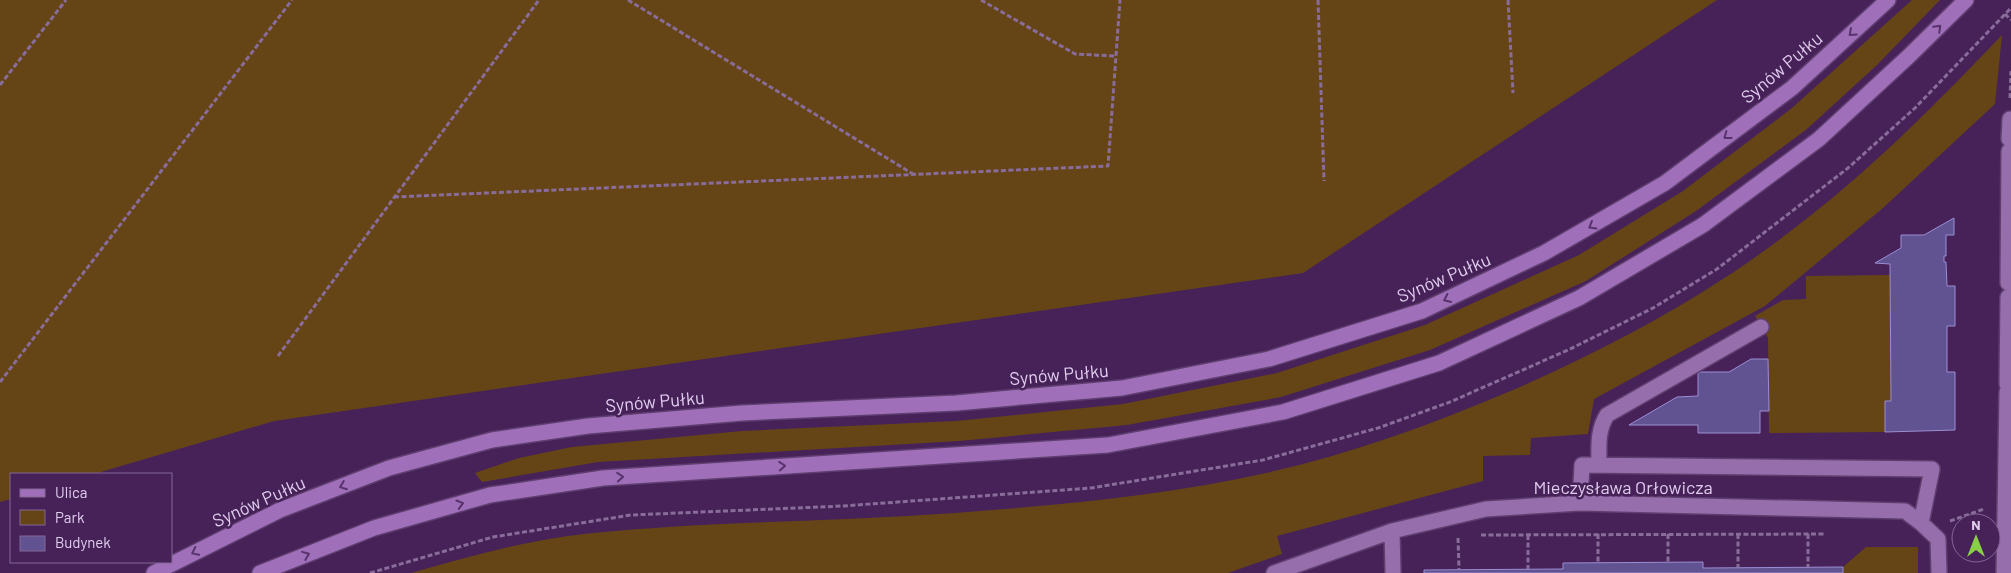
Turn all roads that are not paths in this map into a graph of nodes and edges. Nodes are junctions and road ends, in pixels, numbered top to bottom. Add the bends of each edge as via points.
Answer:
1 (1888, 0) edge
2 (1966, 0) edge
3 (2010, 113) road end
4 (1762, 327) dead end
5 (1598, 465) junction
6 (1580, 503) junction
7 (1921, 523) junction
8 (1392, 531) junction
9 (154, 573) edge
10 (260, 573) edge
11 (1274, 573) edge
12 (1393, 573) edge
13 (1939, 573) edge
14 (2004, 573) edge

1 -> 9 main road, Synów Pułku via 1792,88 1665,183 1544,254 1422,311 1269,359 1122,388 956,403 732,414 588,426 492,440 388,468 280,510
10 -> 2 main road via 374,528 490,495 603,478 1108,445 1283,412 1439,363 1578,298 1703,226 1819,139
3 - 14 street
4 - 5 street via 1607,415 1599,435
5 - 6 street via 1582,465
5 - 7 street via 1932,469
6 - 7 street, Mieczysława Orłowicza via 1905,511
6 - 8 street, Mieczysława Orłowicza via 1486,509
7 - 13 street, Mieczysława Orłowicza via 1938,539
8 - 11 street, Mieczysława Orłowicza
8 - 12 street

